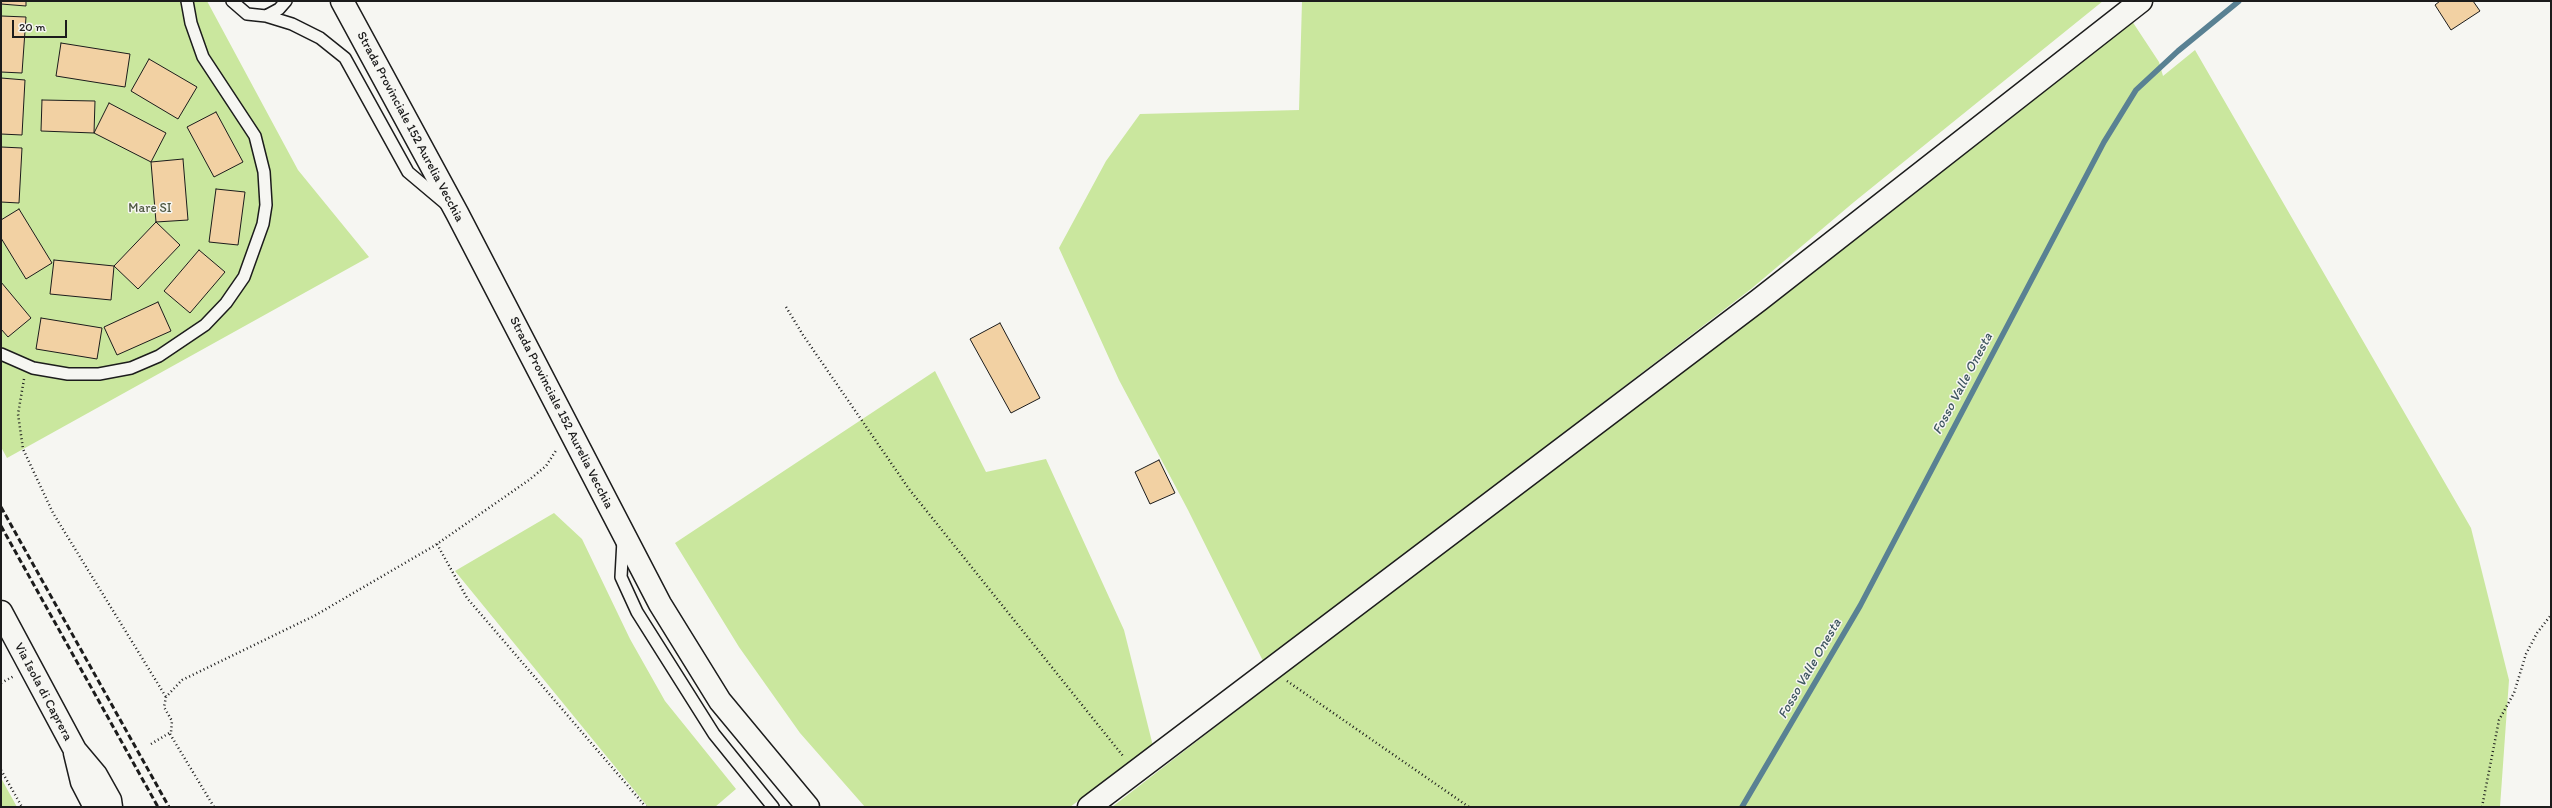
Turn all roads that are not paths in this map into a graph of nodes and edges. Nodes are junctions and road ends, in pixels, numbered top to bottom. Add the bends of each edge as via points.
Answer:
1 (187, 1) edge
2 (232, 1) edge
3 (286, 1) edge
4 (342, 1) edge
5 (2140, 1) edge
6 (266, 16) junction
7 (457, 213) junction
8 (1, 354) edge
9 (623, 533) junction
10 (1, 612) edge
11 (74, 750) junction
12 (95, 807) edge
13 (111, 807) edge
14 (773, 807) edge
15 (808, 807) edge
16 (1089, 807) edge

1 - 8 lane via 191,22 203,56 254,136 264,172 266,205 263,224 244,277 226,303 205,325 159,356 131,368 99,374 68,374 26,365
2 - 6 lane via 247,14
3 - 6 lane via 279,9
4 - 7 street, Strada Provinciale 152 Aurelia Vecchia
5 - 16 street via 1759,300
6 - 7 lane via 292,24 320,38 345,58 408,172
7 - 9 street, Strada Provinciale 152 Aurelia Vecchia
9 - 14 lane via 621,577 637,612 714,734
9 - 15 street, Strada Provinciale 152 Aurelia Vecchia via 660,604 720,701
10 - 11 street, Via Isola di Caprera
11 - 12 street, Via Isola di Caprera via 82,782
11 - 13 street, Via Isola di Caprera via 96,775 110,800

